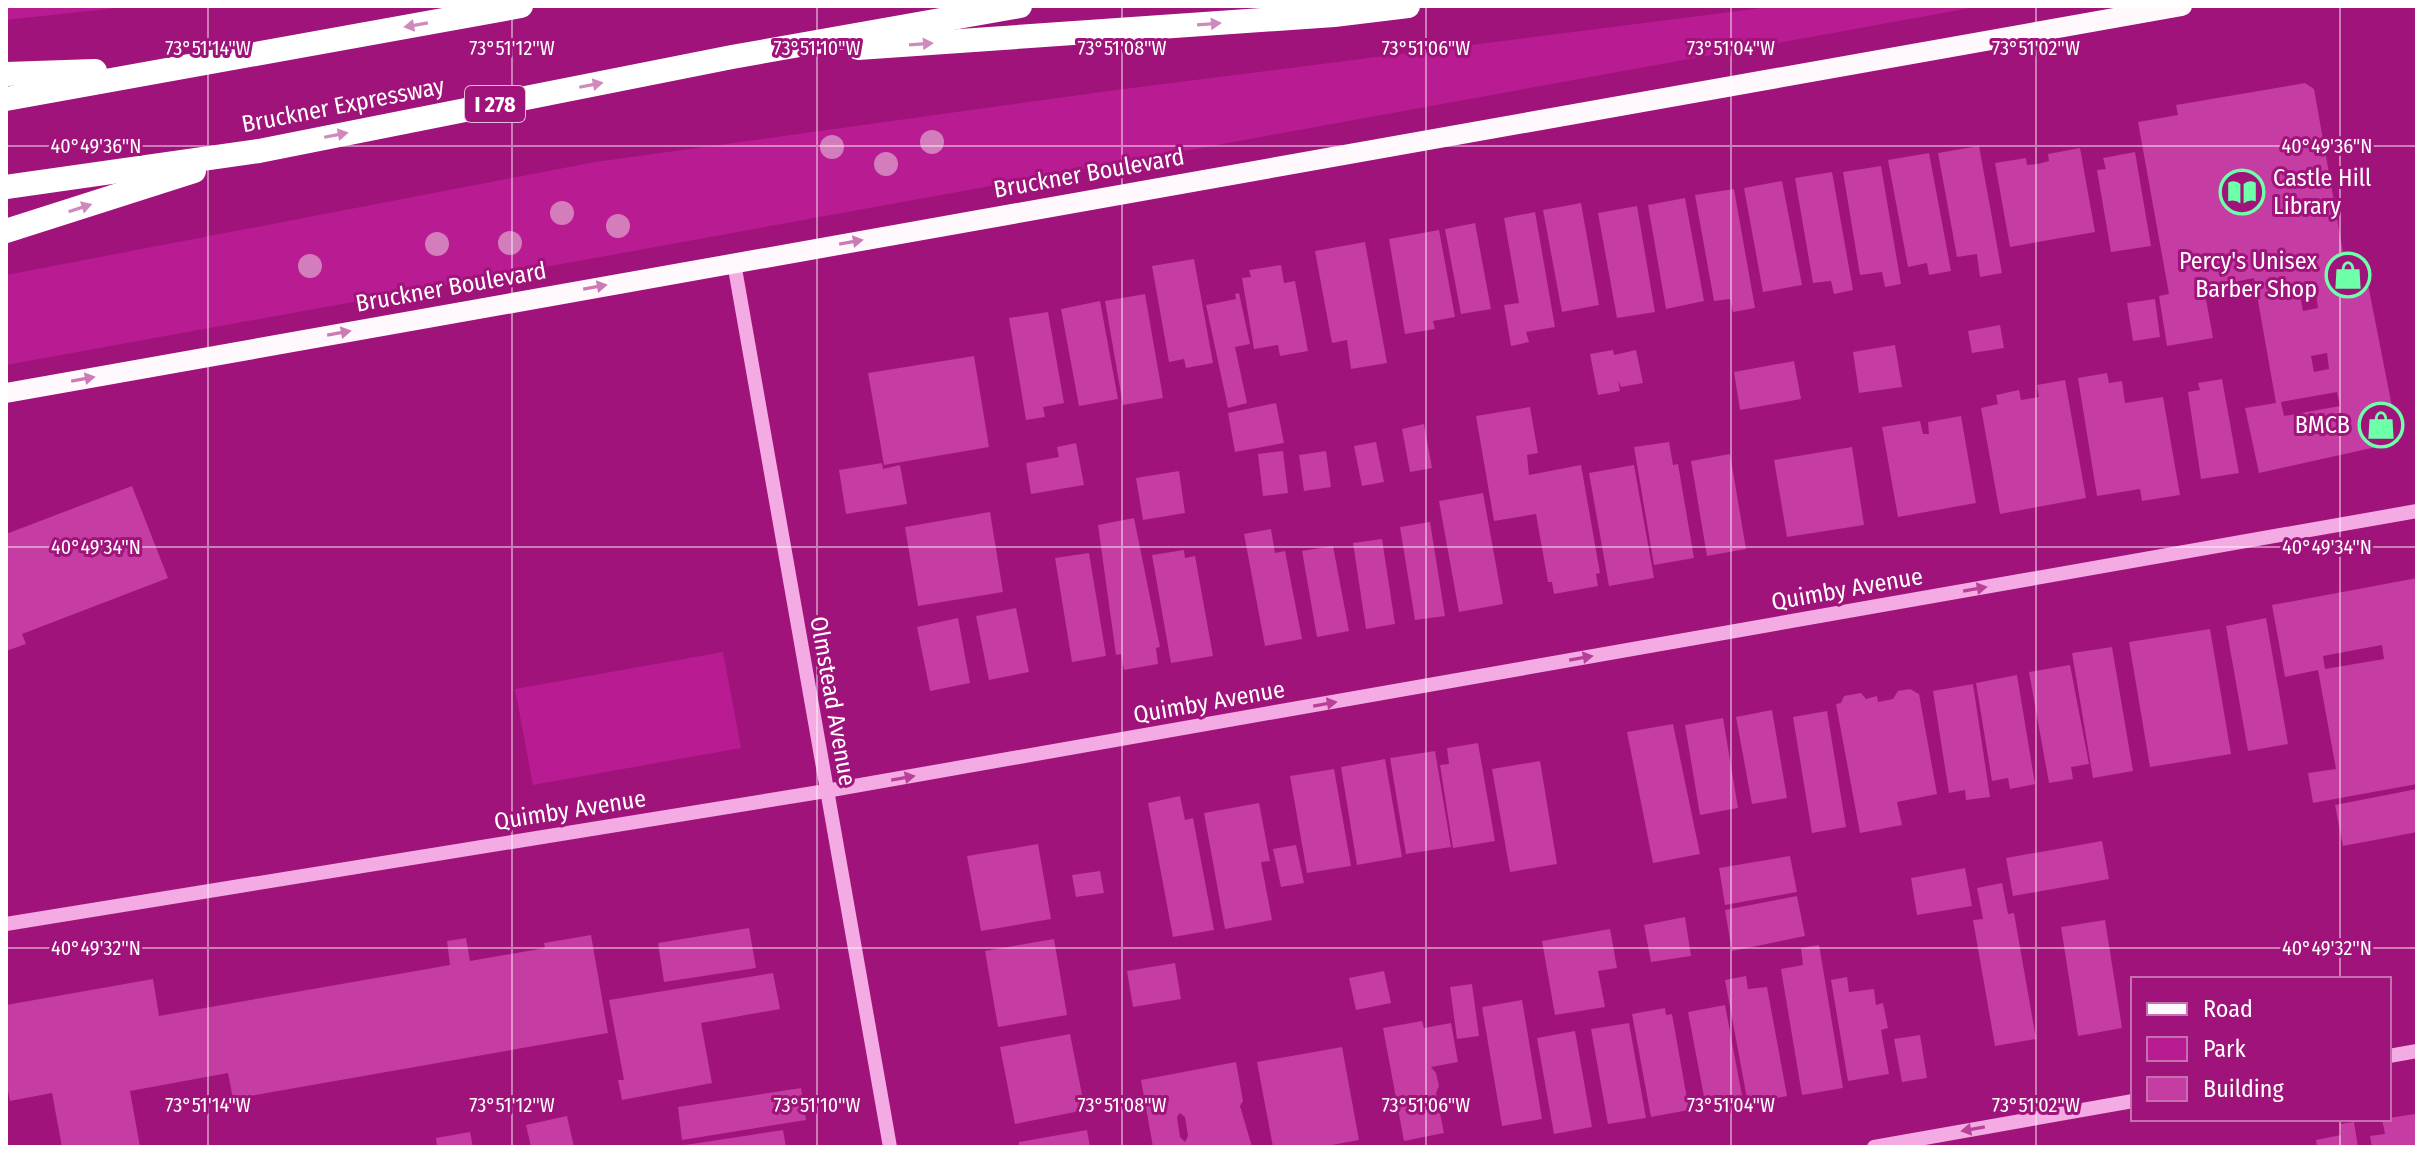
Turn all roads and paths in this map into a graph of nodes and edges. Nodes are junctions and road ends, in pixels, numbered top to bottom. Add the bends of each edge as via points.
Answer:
1 (521, 6) edge
2 (1020, 6) edge
3 (1408, 6) edge
4 (2182, 6) edge
5 (732, 57) junction
6 (177, 69) junction
7 (6, 74) edge
8 (6, 99) edge
9 (259, 151) junction
10 (6, 187) edge
11 (6, 231) edge
12 (734, 263) junction
13 (6, 393) edge
14 (2417, 511) edge
15 (826, 791) junction
16 (6, 924) edge
17 (2417, 1051) edge
18 (2391, 1056) edge
19 (2131, 1101) edge
20 (890, 1147) edge
21 (1874, 1147) edge

1 -> 6 highway
2 - 5 highway, Bruckner Expressway / I 278
5 -> 3 highway
12 -> 4 main road, Bruckner Boulevard
9 -> 5 highway, Bruckner Expressway / I 278
6 - 7 highway
6 - 8 highway
9 - 10 highway, Bruckner Expressway / I 278
11 -> 9 highway
13 -> 12 main road, Bruckner Boulevard
12 - 15 street, Olmstead Avenue
15 -> 14 street, Quimby Avenue
15 - 16 street, Quimby Avenue
15 - 20 street, Olmstead Avenue
17 - 18 street
19 -> 21 street

